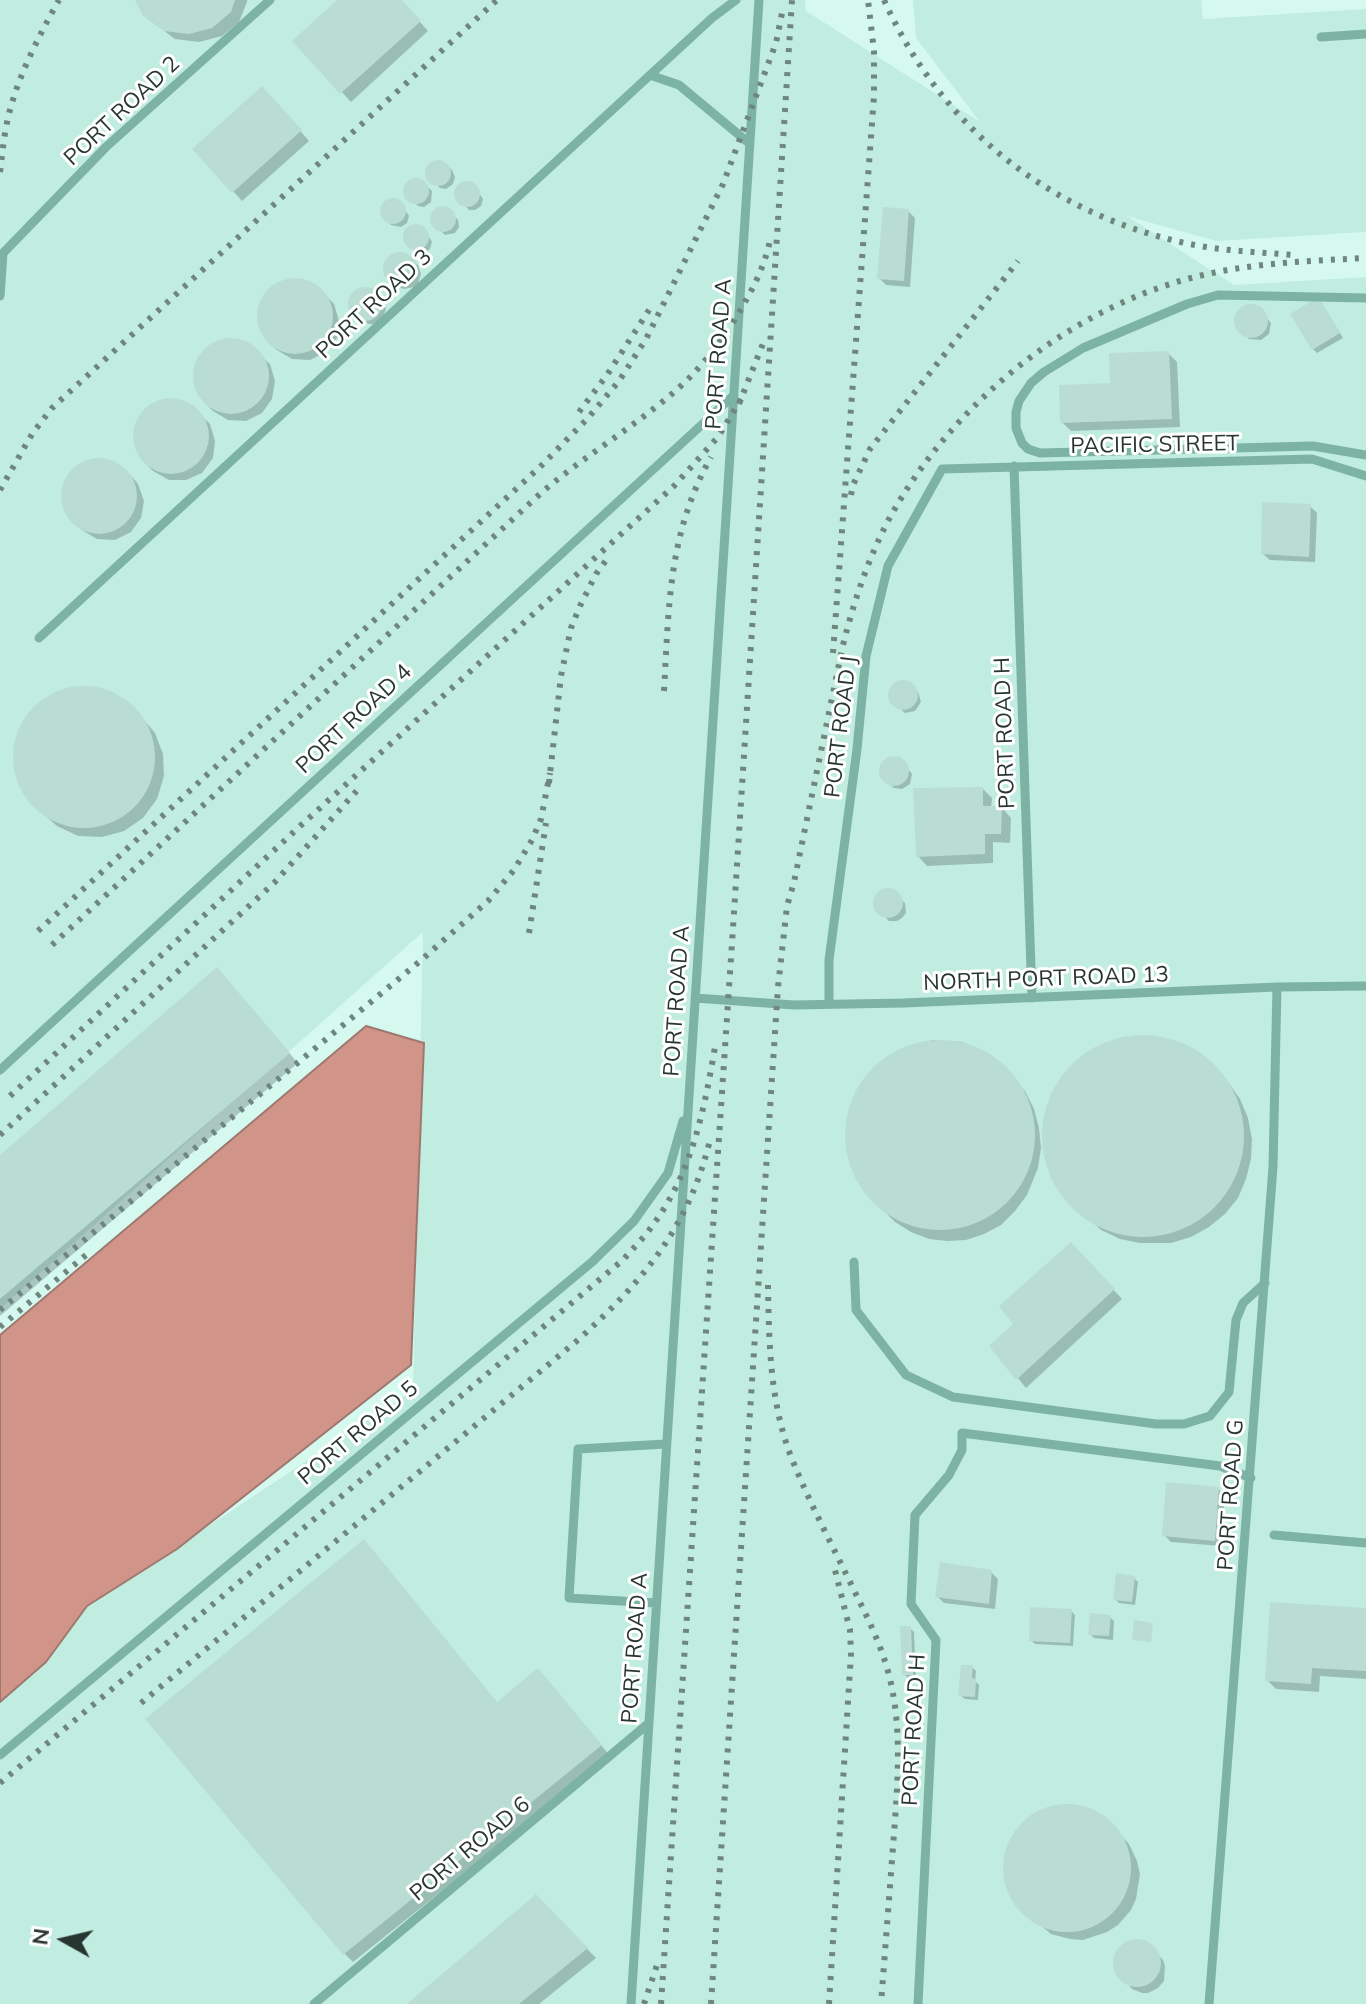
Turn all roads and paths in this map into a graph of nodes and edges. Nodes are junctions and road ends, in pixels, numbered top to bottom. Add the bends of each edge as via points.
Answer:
1 (270, 0) edge
2 (736, 0) edge
3 (759, 0) edge
4 (1366, 34) edge
5 (1321, 37) dead end
6 (650, 75) junction
7 (750, 144) junction
8 (0, 296) edge
9 (1366, 298) edge
10 (733, 396) junction
11 (1366, 455) edge
12 (1014, 466) junction
13 (942, 469) joint
14 (1366, 476) edge
15 (39, 638) dead end
16 (1366, 986) edge
17 (1277, 987) junction
18 (695, 998) junction
19 (1032, 998) junction
20 (829, 1004) junction
21 (0, 1070) edge
22 (688, 1102) junction
23 (854, 1262) dead end
24 (1265, 1283) junction
25 (666, 1444) junction
26 (1251, 1478) junction
27 (1274, 1535) dead end
28 (1366, 1543) edge
29 (656, 1603) junction
30 (649, 1723) junction
31 (0, 1755) edge
32 (314, 2004) edge
33 (631, 2004) edge
34 (918, 2004) edge
35 (1209, 2004) edge

1 - 8 lane, PORT ROAD 2 via 106,147 3,253
2 - 6 lane, PORT ROAD 3
3 - 7 lane, PORT ROAD A
4 - 5 lane
6 - 7 lane via 679,85
6 - 15 lane, PORT ROAD 3
7 - 10 lane, PORT ROAD A
9 - 11 lane via 1218,295 1187,304 1083,348 1044,372 1019,401 1016,428 1022,443 1040,453 1313,446
10 - 18 lane, PORT ROAD A
10 - 21 lane, PORT ROAD 4
12 - 13 lane, PACIFIC STREET
12 - 14 lane, PACIFIC STREET via 1312,459
12 - 19 lane, PORT ROAD H
13 - 20 lane, PORT ROAD J via 888,566 866,656 829,960
16 - 17 lane, NORTH PORT ROAD 13
17 - 19 lane, NORTH PORT ROAD 13
17 - 24 lane, PORT ROAD G
18 - 20 lane, NORTH PORT ROAD 13
18 - 22 lane, PORT ROAD A
19 - 20 lane, NORTH PORT ROAD 13
22 - 25 lane, PORT ROAD A
22 - 31 lane, PORT ROAD 5 via 668,1173 634,1221 592,1262
23 - 24 lane via 856,1310 906,1375 953,1397 1156,1424 1184,1424 1210,1416 1229,1392 1236,1320 1243,1303
24 - 26 lane, PORT ROAD G
25 - 29 lane, PORT ROAD A
25 - 29 lane via 578,1449 577,1464 569,1598
26 - 34 lane, PORT ROAD H via 1220,1466 962,1433 962,1450 949,1475 915,1515 911,1604 936,1640
26 - 35 lane, PORT ROAD G
27 - 28 lane
29 - 30 lane, PORT ROAD A
30 - 32 lane, PORT ROAD 6
30 - 33 lane, PORT ROAD A

